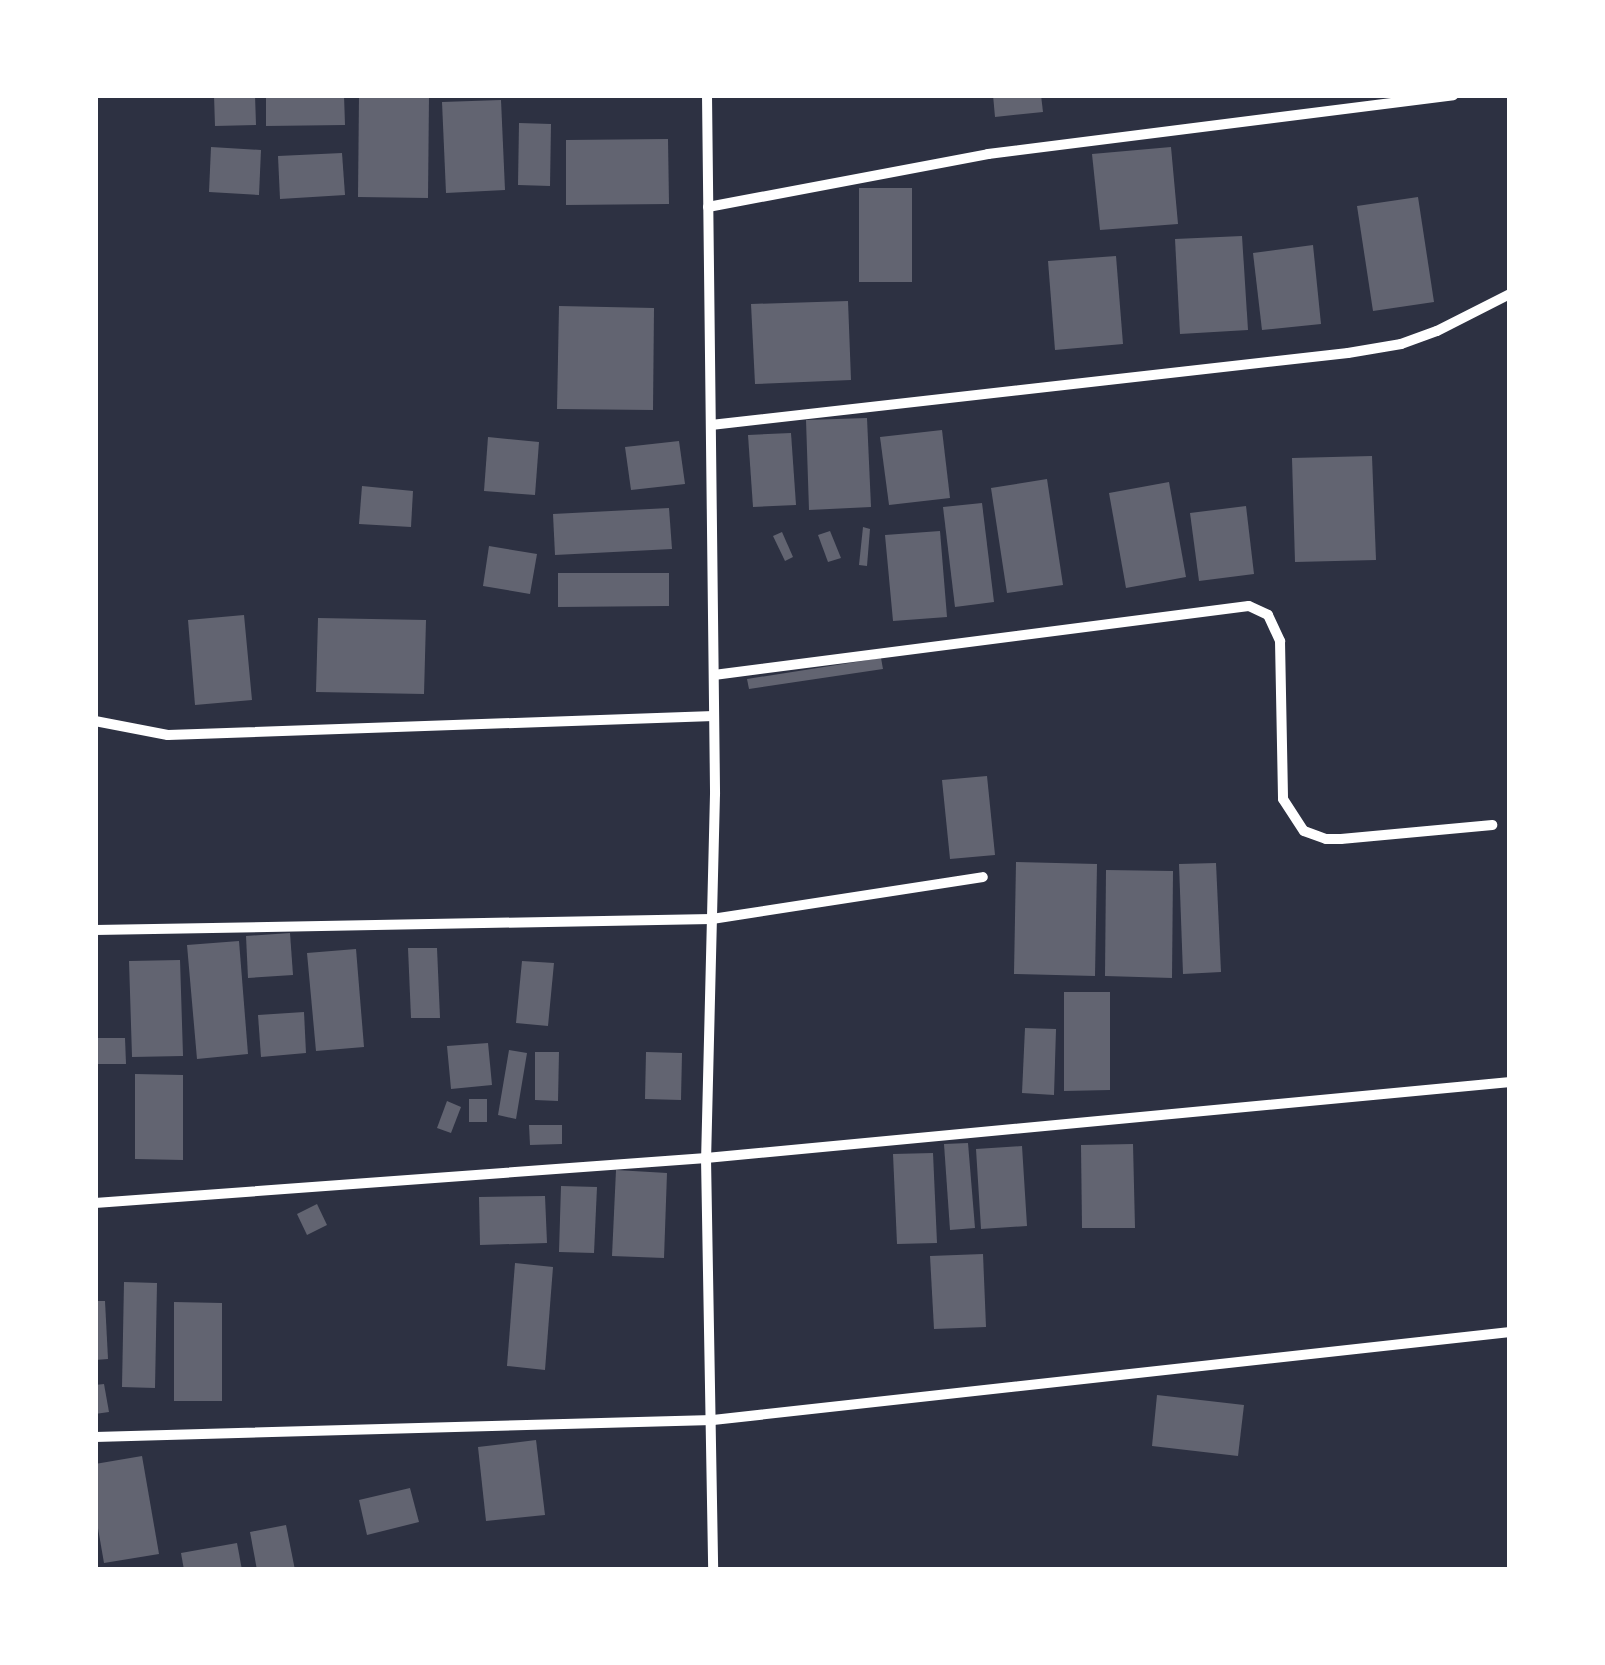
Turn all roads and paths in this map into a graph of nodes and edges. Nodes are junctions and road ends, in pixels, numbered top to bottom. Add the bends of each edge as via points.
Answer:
1 (707, 95) edge
2 (1454, 95) edge
3 (708, 207) junction
4 (1510, 294) edge
5 (710, 424) junction
6 (714, 675) junction
7 (714, 716) junction
8 (95, 721) edge
9 (1492, 826) dead end
10 (984, 877) dead end
11 (712, 919) junction
12 (95, 930) edge
13 (1510, 1082) edge
14 (706, 1158) junction
15 (95, 1203) edge
16 (1510, 1332) edge
17 (714, 1420) junction
18 (95, 1437) edge
19 (713, 1570) edge

1 - 3 street
2 - 3 street via 988,154
3 - 5 street
4 - 5 street via 1437,331 1348,353
5 - 6 street
6 - 7 street
6 - 9 street via 1249,606 1268,615 1280,641 1283,798 1304,831 1341,839
7 - 8 street via 168,735
7 - 11 street
10 - 11 street
11 - 12 street
11 - 14 street
13 - 14 street
14 - 15 street
14 - 17 street
16 - 17 street
17 - 18 street
17 - 19 street

